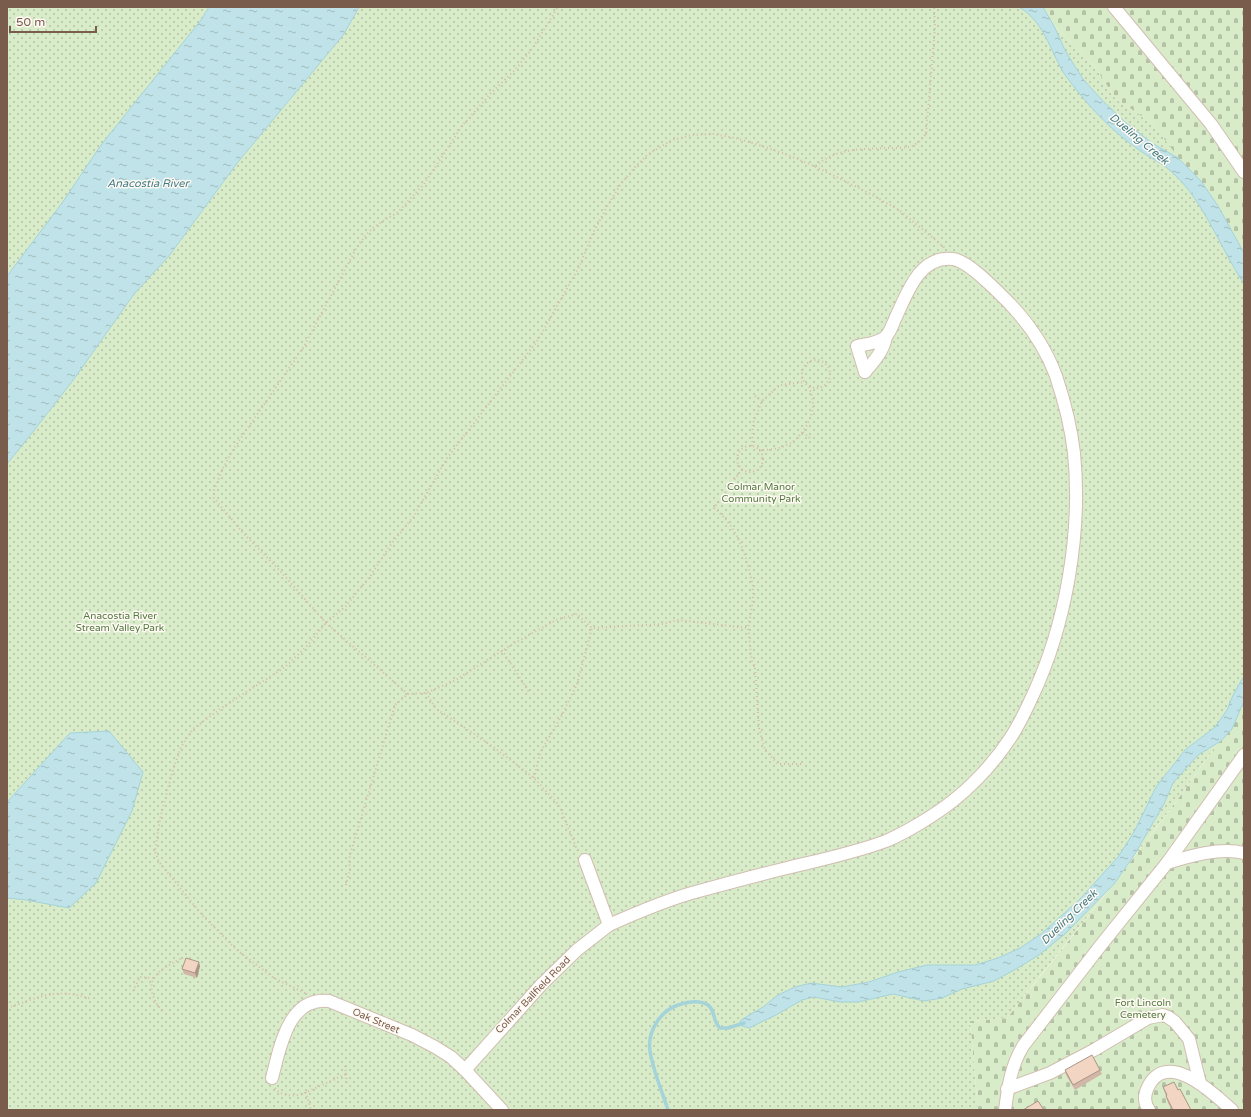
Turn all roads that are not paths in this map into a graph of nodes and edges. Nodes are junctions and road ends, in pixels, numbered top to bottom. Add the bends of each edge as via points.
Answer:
1 (1114, 7) edge
2 (1244, 172) edge
3 (886, 337) dead end
4 (1244, 755) edge
5 (1244, 853) edge
6 (585, 860) road end
7 (1167, 863) junction
8 (609, 925) junction
9 (465, 1070) junction
10 (272, 1078) road end
11 (1200, 1083) junction
12 (1007, 1089) junction
13 (502, 1110) edge
14 (1005, 1110) edge
15 (1149, 1110) edge
16 (1232, 1110) edge

1 - 2 street via 1210,124
3 - 8 street, Colmar Ballfield Road via 915,278 926,266 942,258 957,259 971,267 1023,318 1055,373 1069,421 1074,452 1075,519 1067,589 1054,643 1040,680 1012,736 994,760 953,800 902,833 858,850 665,901
4 - 7 street
5 - 7 street via 1234,851 1206,854
6 - 8 street
7 - 12 street via 1023,1046 1016,1058
8 - 9 street, Colmar Ballfield Road via 577,950 540,985
9 - 10 street, Oak Street via 451,1057 417,1038 329,1001 320,1000 311,1002 303,1008 289,1024
9 - 13 street, Oak Street
11 - 12 street via 1189,1039 1175,1022 1162,1015 1148,1018 1056,1069
11 - 15 street via 1172,1072 1159,1075 1149,1084 1146,1091 1145,1098
11 - 16 street
12 - 14 street

